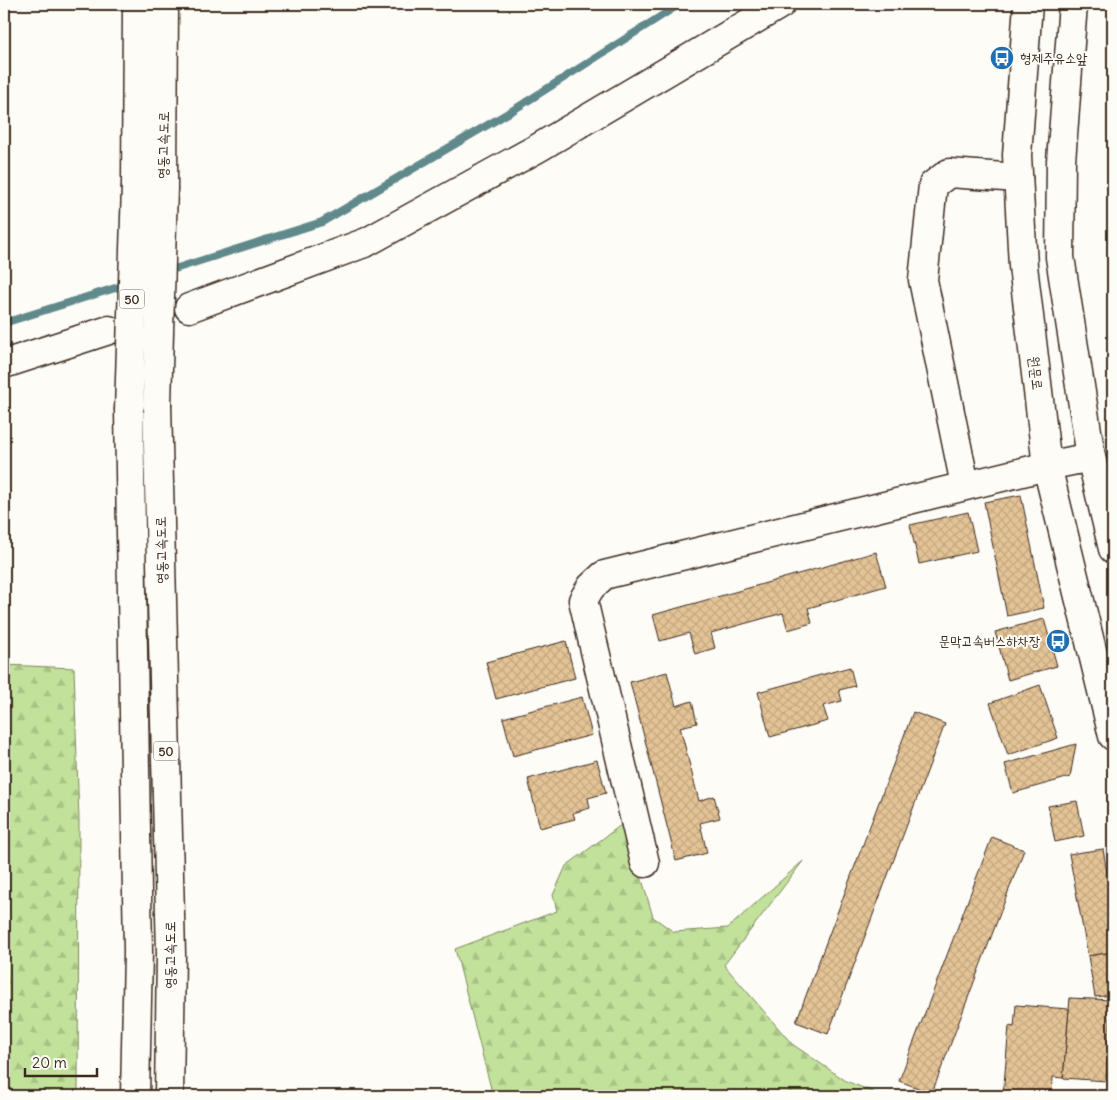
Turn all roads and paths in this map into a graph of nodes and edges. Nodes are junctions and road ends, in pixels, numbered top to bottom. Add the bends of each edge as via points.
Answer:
1 (137, 4) edge
2 (164, 4) edge
3 (781, 4) edge
4 (1028, 4) edge
5 (1073, 4) edge
6 (1018, 178) junction
7 (189, 308) dead end
8 (109, 330) dead end
9 (4, 364) edge
10 (1091, 457) junction
11 (1048, 466) junction
12 (965, 484) junction
13 (1113, 548) edge
14 (1113, 736) edge
15 (645, 863) dead end
16 (135, 1096) edge
17 (169, 1096) edge

1 - 16 main road, 영동고속도로 / 50, bridge via 136,186 129,411 138,952
2 - 17 main road, 영동고속도로 / 50, bridge via 157,405 171,954
3 - 7 main road via 538,148 367,242
4 - 6 main road, 원문로
5 - 10 main road via 1061,160 1060,257
6 - 11 main road, 원문로 via 1023,266
6 - 12 main road via 950,173 933,185 923,280
8 - 9 main road
10 - 11 main road
10 - 13 main road
11 - 12 main road
11 - 14 main road, 원문로
12 - 15 main road via 604,575 591,587 583,600

